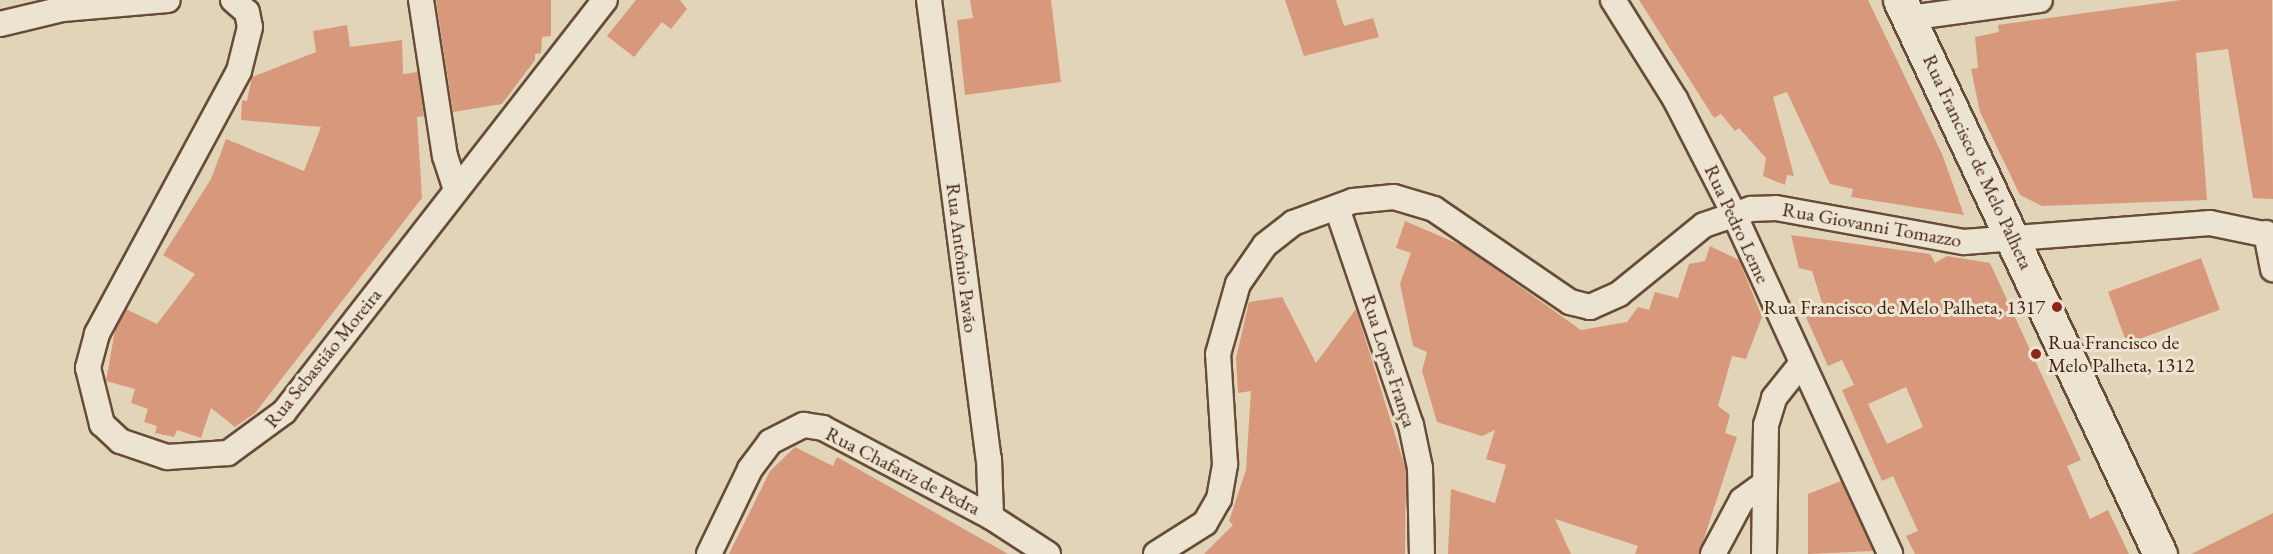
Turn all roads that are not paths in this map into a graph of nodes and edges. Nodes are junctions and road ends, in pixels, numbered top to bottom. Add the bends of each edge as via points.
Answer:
1 (168, 0) edge
2 (233, 0) edge
3 (421, 0) edge
4 (604, 0) edge
5 (929, 0) edge
6 (1613, 0) edge
7 (2040, 0) edge
8 (0, 2) edge
9 (1904, 9) edge
10 (11, 20) edge
11 (456, 190) junction
12 (1337, 208) junction
13 (1732, 212) junction
14 (2270, 234) edge
15 (2012, 237) junction
16 (2273, 269) edge
17 (1801, 364) junction
18 (1763, 485) junction
19 (991, 517) junction
20 (709, 554) edge
21 (1048, 554) edge
22 (1156, 554) edge
23 (1422, 554) edge
24 (1713, 554) edge
25 (1764, 554) edge
26 (1890, 554) edge
27 (2160, 554) edge

1 - 10 street
2 - 11 street, Rua Sebastião Moreira via 247,12 250,27 239,71 97,334 88,368 92,398 102,424 120,441 167,457 199,458 228,453 262,432 284,412
3 - 11 street via 445,156
4 - 11 street, Rua Sebastião Moreira
5 - 19 street, Rua Antônio Pavão via 989,459
6 - 13 street, Rua Pedro Leme via 1675,99
7 - 9 street
8 - 10 street
9 - 15 main road, Rua Francisco de Melo Palheta
12 - 13 street via 1394,197 1434,209 1570,302 1590,307 1619,294 1668,251
12 - 22 street via 1293,222 1265,245 1238,284 1218,354 1225,464 1219,499 1205,523
12 - 23 street, Rua Lopes França via 1411,425 1420,468
13 - 15 street, Rua Giovanni Tomazzo via 1776,208 1964,242
13 - 17 street, Rua Pedro Leme
14 - 15 street, Rua Giovanni Tomazzo via 2210,223
14 - 16 street
15 - 27 main road, Rua Francisco de Melo Palheta
17 - 18 street via 1774,398 1766,424
17 - 26 street, Rua Pedro Leme
18 - 24 street via 1742,500
18 - 25 street
19 - 20 street, Rua Chafariz de Pedra via 823,428 804,426 770,442 750,469
19 - 21 street, Rua Chafariz de Pedra

